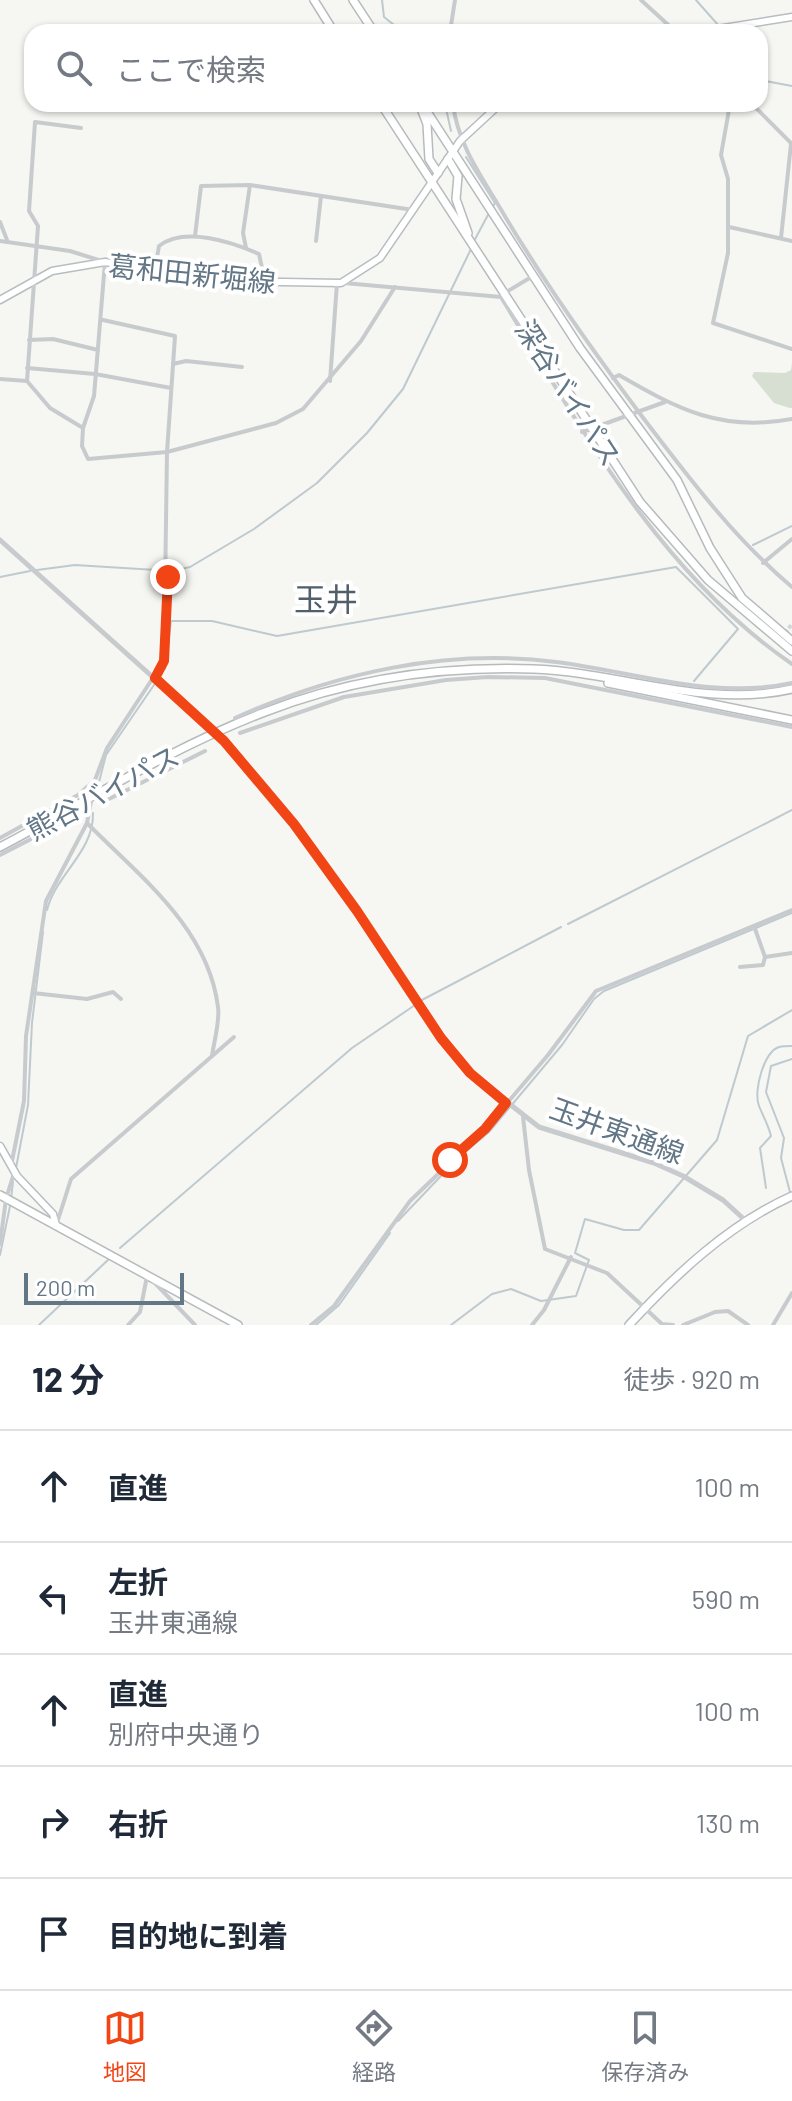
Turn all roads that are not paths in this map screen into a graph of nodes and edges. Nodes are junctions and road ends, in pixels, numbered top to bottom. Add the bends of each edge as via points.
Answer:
1 (314, 0) edge
2 (353, 0) edge
3 (455, 0) edge
4 (641, 0) edge
5 (792, 17) edge
6 (329, 24) edge
7 (369, 24) edge
8 (451, 24) edge
9 (667, 24) edge
10 (746, 24) edge
11 (386, 112) edge
12 (423, 112) edge
13 (427, 112) edge
14 (455, 112) edge
15 (491, 112) edge
16 (729, 112) edge
17 (760, 112) edge
18 (81, 128) dead end
19 (460, 141) junction
20 (792, 144) edge
21 (454, 150) junction
22 (448, 159) junction
23 (438, 173) junction
24 (431, 183) junction
25 (250, 185) junction
26 (321, 196) junction
27 (413, 210) junction
28 (0, 222) edge
29 (729, 227) junction
30 (195, 236) junction
31 (781, 238) junction
32 (7, 240) junction
33 (0, 241) edge
34 (316, 241) dead end
35 (792, 241) edge
36 (471, 243) junction
37 (36, 244) junction
38 (246, 248) junction
39 (105, 262) junction
40 (155, 269) junction
41 (535, 274) junction
42 (33, 279) junction
43 (339, 283) junction
44 (265, 284) junction
45 (395, 287) junction
46 (502, 295) junction
47 (0, 300) edge
48 (103, 320) junction
49 (29, 340) junction
50 (792, 349) edge
51 (99, 350) junction
52 (173, 364) junction
53 (242, 367) dead end
54 (27, 368) junction
55 (95, 374) junction
56 (613, 378) junction
57 (0, 379) edge
58 (27, 381) junction
59 (330, 381) junction
60 (171, 388) junction
61 (665, 402) junction
62 (639, 412) junction
63 (628, 415) junction
64 (792, 419) edge
65 (83, 428) junction
66 (586, 431) junction
67 (167, 452) junction
68 (792, 539) edge
69 (0, 540) edge
70 (763, 563) junction
71 (792, 587) edge
72 (792, 641) edge
73 (792, 651) edge
74 (448, 661) junction
75 (792, 664) edge
76 (446, 674) junction
77 (579, 675) junction
78 (155, 678) junction
79 (339, 678) junction
80 (792, 683) edge
81 (792, 689) edge
82 (343, 692) junction
83 (734, 692) junction
84 (725, 709) junction
85 (235, 718) dead end
86 (792, 720) edge
87 (792, 727) edge
88 (216, 733) junction
89 (240, 733) dead end
90 (205, 751) dead end
91 (132, 774) junction
92 (95, 780) junction
93 (137, 786) junction
94 (109, 799) dead end
95 (90, 800) junction
96 (70, 819) dead end
97 (87, 823) junction
98 (28, 836) junction
99 (0, 838) edge
100 (0, 847) edge
101 (0, 855) edge
102 (792, 910) edge
103 (754, 928) junction
104 (792, 953) edge
105 (765, 957) junction
106 (740, 967) dead end
107 (33, 993) junction
108 (121, 999) dead end
109 (234, 1037) dead end
110 (212, 1056) junction
111 (508, 1105) junction
112 (523, 1117) junction
113 (0, 1146) edge
114 (13, 1169) junction
115 (792, 1196) edge
116 (3, 1197) edge
117 (746, 1221) junction
118 (2, 1223) edge
119 (56, 1226) junction
120 (0, 1244) edge
121 (571, 1257) junction
122 (150, 1278) junction
123 (792, 1293) edge
124 (644, 1309) junction
125 (128, 1325) edge
126 (195, 1325) edge
127 (238, 1325) edge
128 (311, 1325) edge
129 (532, 1325) edge
130 (629, 1325) edge
131 (673, 1325) edge
132 (683, 1325) edge
133 (748, 1325) edge
134 (773, 1325) edge

1 - 6 main road
2 - 7 main road
3 - 8 street
4 - 9 street
5 - 10 main road
11 - 24 main road, 深谷バイパス
12 - 23 main road via 429,159
13 - 21 main road, 深谷バイパス
14 - 19 street
15 - 19 main road
16 - 29 street via 721,155 728,179
17 - 20 street
18 - 37 street via 35,122 29,211 38,226
19 - 21 main road
19 - 41 street
20 - 31 street
21 - 22 main road
21 - 41 main road, 深谷バイパス
22 - 23 main road
22 - 36 main road via 458,176 456,199
23 - 24 main road
24 - 27 main road
24 - 36 main road, 深谷バイパス
25 - 26 street
25 - 30 street via 201,186
25 - 38 street
26 - 27 street
26 - 34 street
27 - 43 main road via 380,258
28 - 32 street
29 - 31 street
29 - 50 street via 726,275 713,323
30 - 38 street
30 - 40 street via 168,239 159,246
31 - 35 street
32 - 33 street
32 - 37 street
36 - 46 main road, 深谷バイパス
37 - 39 street
37 - 42 street
38 - 44 street via 264,263
39 - 40 main road, 葛和田新堀線
39 - 42 main road, 葛和田新堀線 via 64,267
39 - 48 street
40 - 44 main road, 葛和田新堀線 via 201,280
41 - 46 street
41 - 56 street
41 - 63 main road, 深谷バイパス
42 - 47 main road, 葛和田新堀線
42 - 49 street
43 - 44 main road, 葛和田新堀線
43 - 45 street
43 - 59 street
45 - 46 street
45 - 59 street
46 - 66 main road, 深谷バイパス
48 - 51 street
48 - 52 street via 175,336
49 - 51 street via 53,339
49 - 54 street
51 - 55 street
52 - 53 street
52 - 60 street
54 - 55 street
54 - 58 street
55 - 60 street
55 - 65 street
56 - 61 street via 619,375
56 - 62 street
57 - 58 street
58 - 65 street via 50,408
59 - 67 street via 303,409 276,423
60 - 67 street
61 - 62 street
61 - 64 street via 732,424
62 - 63 street
62 - 70 street via 709,505
63 - 66 street
63 - 72 main road, 深谷バイパス via 677,480 742,598
65 - 67 street via 88,459
66 - 73 main road, 深谷バイパス via 708,580
66 - 75 street via 662,540 716,600
67 - 78 street via 164,661
68 - 70 street
69 - 78 street, 玉井東通線
70 - 71 street
74 - 76 street
74 - 79 street
74 - 83 street via 555,662
76 - 77 main road, 熊谷バイパス via 538,669
76 - 82 main road, 熊谷バイパス
76 - 84 street via 545,678
77 - 83 main road
77 - 84 main road
78 - 88 street, 玉井東通線
78 - 92 street via 115,735
79 - 82 street
79 - 85 street
80 - 83 street
81 - 83 main road
82 - 88 main road, 熊谷バイパス via 266,711
82 - 89 street
84 - 86 main road
84 - 87 street
88 - 91 main road, 熊谷バイパス
88 - 111 street, 玉井東通線 via 321,859 470,1073
90 - 93 street
91 - 93 street
91 - 95 main road, 熊谷バイパス
92 - 95 street
92 - 99 street
93 - 94 street
95 - 97 street
95 - 98 main road, 熊谷バイパス
96 - 98 street
97 - 107 street via 46,901
97 - 110 street via 166,900 197,944 219,1010
98 - 100 main road, 熊谷バイパス
98 - 101 street
102 - 103 street
103 - 105 street
103 - 111 street via 596,991
104 - 105 street
105 - 106 street via 763,965
107 - 108 street via 87,999 113,992
107 - 114 street
109 - 110 street
110 - 119 street via 71,1179
111 - 112 street, 玉井東通線
111 - 128 street via 410,1201 334,1306
112 - 117 street, 玉井東通線 via 558,1135 683,1176
112 - 121 street via 545,1249
113 - 114 main road
114 - 116 street
114 - 119 main road via 53,1214
115 - 117 main road
116 - 118 street
116 - 119 main road
117 - 124 main road via 696,1258
118 - 120 street
119 - 122 main road
121 - 124 street via 607,1273
121 - 129 street
122 - 125 street via 140,1312
122 - 126 street
122 - 127 main road
123 - 134 street
124 - 130 main road
124 - 131 street via 662,1324
132 - 133 street via 728,1311

